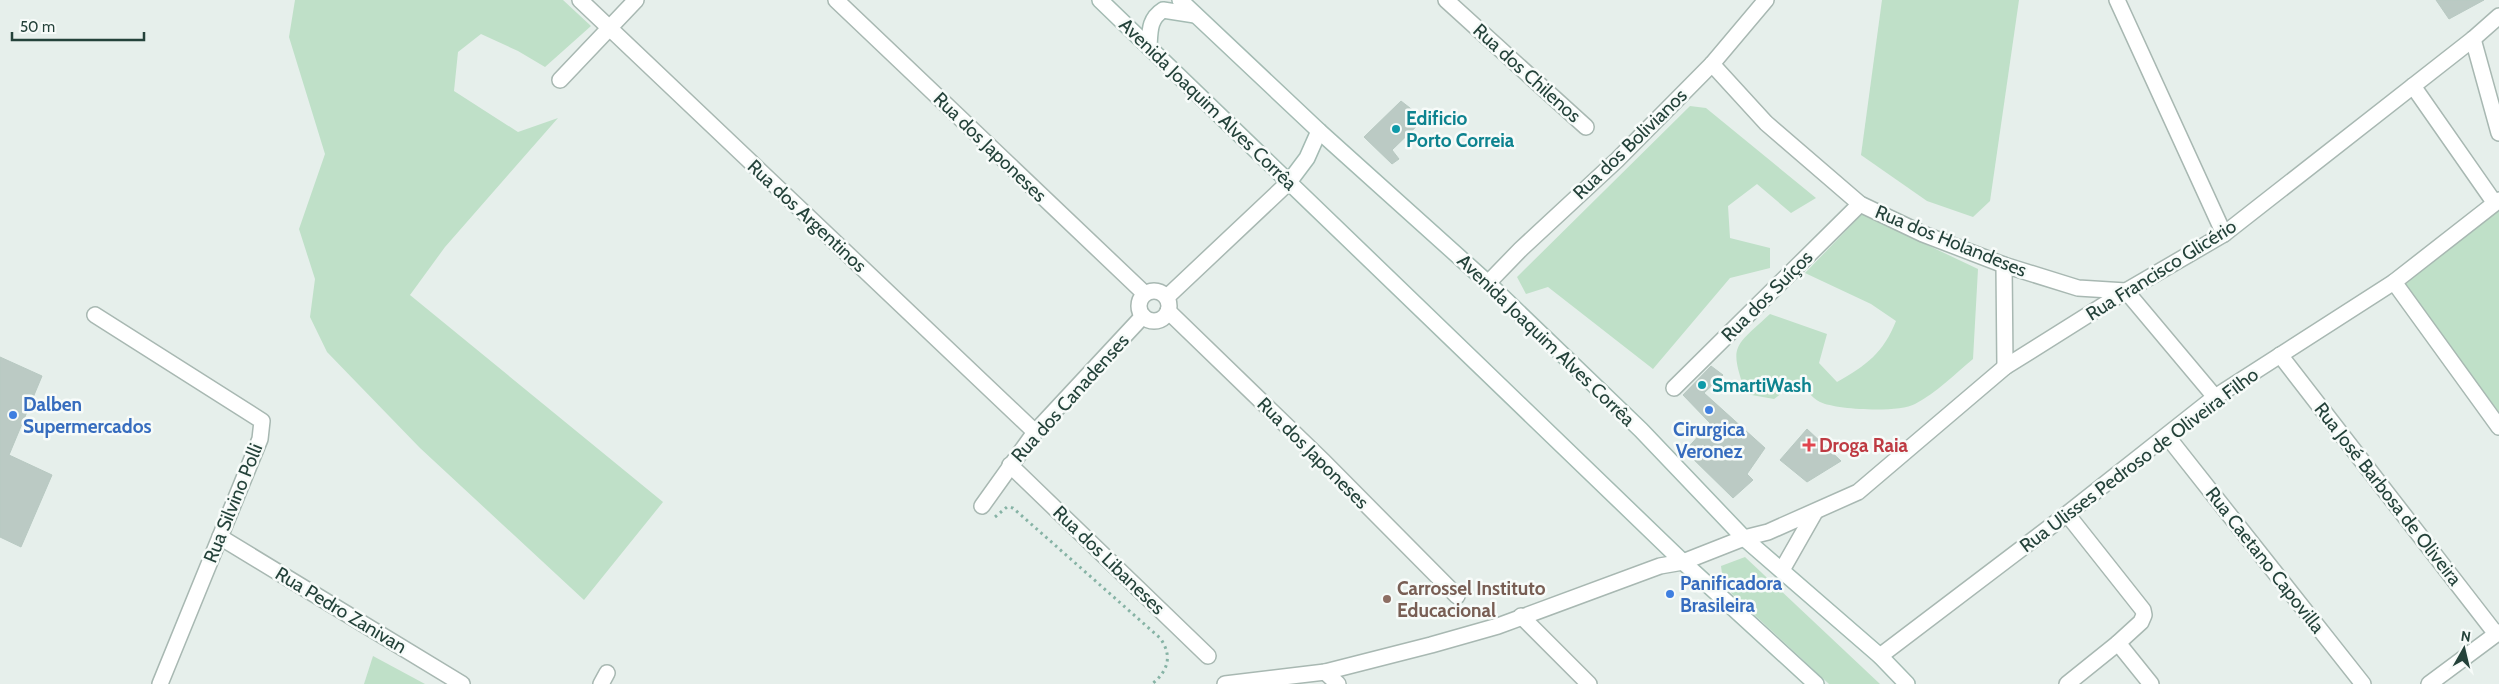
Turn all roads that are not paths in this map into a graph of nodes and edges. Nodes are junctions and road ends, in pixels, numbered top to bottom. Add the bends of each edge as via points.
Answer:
1 (580, 0) edge
2 (636, 0) edge
3 (836, 0) edge
4 (1100, 0) edge
5 (1180, 0) edge
6 (1446, 0) edge
7 (1766, 0) edge
8 (2117, 0) edge
9 (1195, 16) junction
10 (2499, 16) edge
11 (608, 28) junction
12 (2473, 39) junction
13 (1149, 47) junction
14 (1712, 64) junction
15 (560, 80) dead end
16 (2413, 86) junction
17 (1586, 127) dead end
18 (1319, 131) junction
19 (2499, 133) edge
20 (1290, 182) junction
21 (2497, 201) edge
22 (1860, 204) junction
23 (2224, 234) junction
24 (2004, 264) junction
25 (2394, 282) junction
26 (1488, 283) junction
27 (2126, 290) junction
28 (1144, 293) junction
29 (1168, 304) junction
30 (95, 315) dead end
31 (1143, 316) junction
32 (2280, 355) junction
33 (2006, 367) junction
34 (1674, 388) dead end
35 (2215, 397) junction
36 (2499, 427) edge
37 (1035, 432) junction
38 (2167, 436) junction
39 (1010, 465) junction
40 (983, 505) road end
41 (1815, 512) junction
42 (2067, 514) junction
43 (220, 537) junction
44 (1744, 538) junction
45 (1683, 562) junction
46 (1782, 570) junction
47 (1457, 596) dead end
48 (1522, 616) junction
49 (2497, 633) edge
50 (2118, 643) junction
51 (1208, 656) dead end
52 (1880, 656) junction
53 (1326, 672) junction
54 (160, 684) edge
55 (462, 684) edge
56 (1225, 684) edge
57 (1338, 684) edge
58 (1589, 684) edge
59 (1816, 684) edge
60 (1907, 684) edge
61 (2067, 684) edge
62 (2151, 684) edge
63 (2363, 684) edge
64 (2429, 684) edge

1 - 11 street, Rua dos Argentinos
2 - 11 street
3 - 28 street, Rua dos Japoneses
4 - 13 street, Avenida Joaquim Alves Corrêa
5 - 9 street, Avenida Joaquim Alves Corrêa
6 - 17 street, Rua dos Chilenos
7 - 14 street, Rua dos Bolivianos
8 - 23 street
9 - 13 street via 1163,10 1154,16 1150,25
9 - 18 street, Avenida Joaquim Alves Corrêa
10 - 12 street, Rua Francisco Glicério
11 - 15 street
11 - 37 street, Rua dos Argentinos
12 - 16 street, Rua Francisco Glicério
12 - 19 street
13 - 20 street, Avenida Joaquim Alves Corrêa
14 - 22 street, Rua dos Holandeses via 1766,123
14 - 26 street, Rua dos Bolivianos
16 - 21 street
16 - 23 street, Rua Francisco Glicério
18 - 20 street via 1307,158
18 - 26 street, Avenida Joaquim Alves Corrêa
20 - 29 street
20 - 45 street, Avenida Joaquim Alves Corrêa
21 - 25 street, Rua Ulisses Pedroso de Oliveira Filho
22 - 24 street, Rua dos Holandeses via 1924,234
22 - 34 street, Rua dos Suíços
23 - 27 street, Rua Francisco Glicério
24 - 27 street, Rua dos Holandeses via 2078,288
24 - 33 street
25 - 32 street, Rua Ulisses Pedroso de Oliveira Filho
25 - 36 street
26 - 44 street, Avenida Joaquim Alves Corrêa via 1641,430
27 - 33 street, Rua Francisco Glicério
27 - 35 street
28 - 29 street via 1159,291
28 - 31 street via 1138,307
29 - 31 street via 1157,321
29 - 47 street, Rua dos Japoneses
30 - 43 street, Rua Silvino Polli via 262,421 260,439
31 - 37 street, Rua dos Canadenses
32 - 35 street, Rua Ulisses Pedroso de Oliveira Filho
32 - 49 street, Rua José Barbosa de Oliveira
33 - 41 street, Rua Francisco Glicério via 1858,492
35 - 38 street, Rua Ulisses Pedroso de Oliveira Filho
37 - 39 street, Rua dos Canadenses
38 - 42 street, Rua Ulisses Pedroso de Oliveira Filho
38 - 63 street, Rua Caetano Capovilla
39 - 40 street, Rua dos Canadenses
39 - 51 street, Rua dos Libaneses
41 - 44 street, Rua Francisco Glicério via 1768,532
41 - 46 street
42 - 50 street via 2143,610 2141,622
42 - 52 street, Rua Ulisses Pedroso de Oliveira Filho
43 - 54 street, Rua Silvino Polli
43 - 55 street, Rua Pedro Zanivan
44 - 45 street, Rua Francisco Glicério
44 - 46 street, Avenida Joaquim Alves Corrêa
45 - 48 street, Rua Francisco Glicério via 1660,566
45 - 59 street, Avenida Joaquim Alves Corrêa
46 - 52 street, Avenida Joaquim Alves Corrêa
48 - 53 street, Rua Francisco Glicério via 1430,646
48 - 58 street
49 - 64 street
50 - 61 street
50 - 62 street
52 - 60 street, Avenida Joaquim Alves Corrêa
53 - 56 street, Rua Francisco Glicério
53 - 57 street

